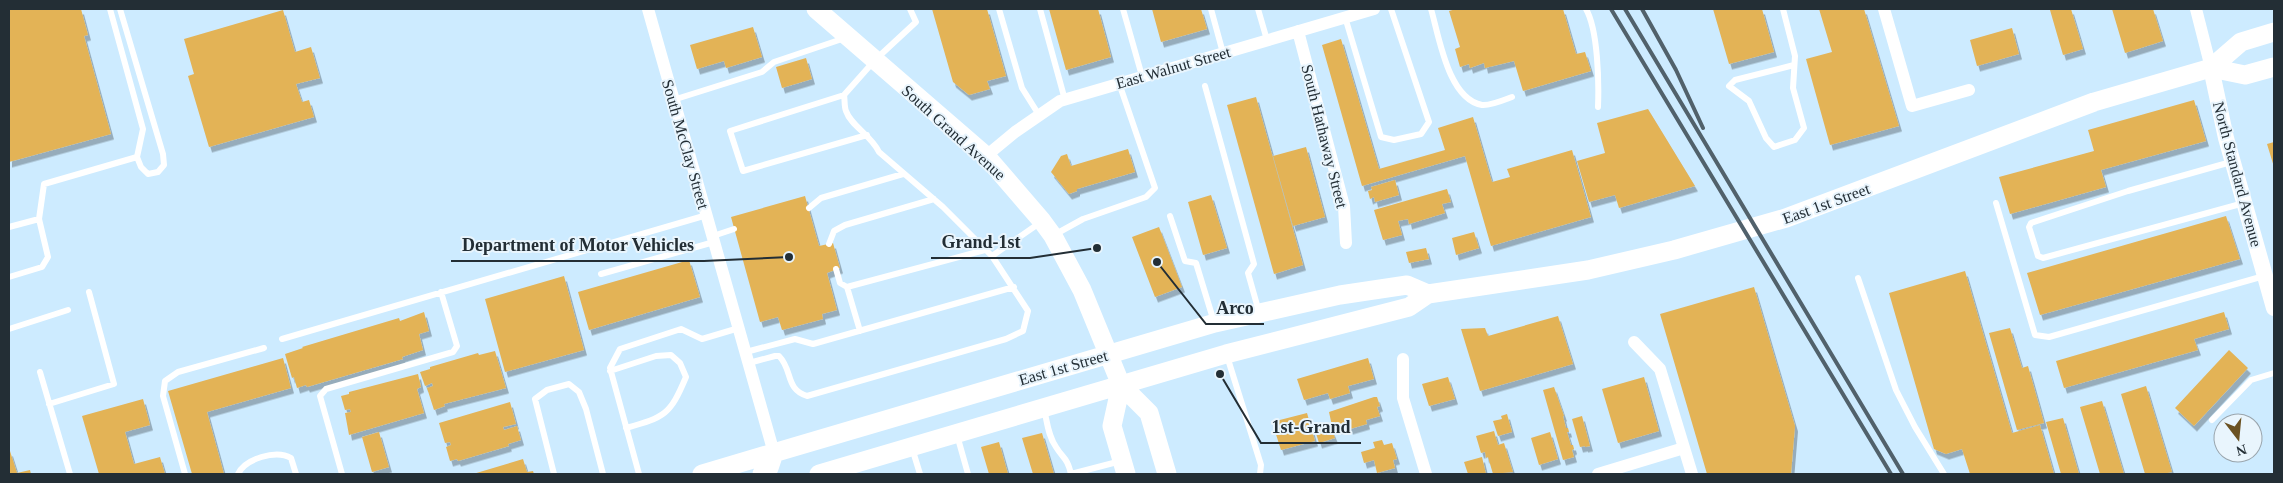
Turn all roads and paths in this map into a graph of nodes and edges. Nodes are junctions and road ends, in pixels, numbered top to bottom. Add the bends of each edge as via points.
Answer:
1 (110, 9) edge
2 (120, 9) edge
3 (648, 9) edge
4 (816, 9) edge
5 (910, 9) edge
6 (999, 9) edge
7 (1040, 9) edge
8 (1123, 9) edge
9 (1211, 9) edge
10 (1258, 9) edge
11 (1391, 9) edge
12 (1431, 9) edge
13 (1586, 9) edge
14 (1783, 9) edge
15 (1884, 9) edge
16 (2196, 9) edge
17 (1366, 10) edge
18 (1345, 18) junction
19 (1298, 31) junction
20 (2274, 32) edge
21 (849, 37) junction
22 (1268, 40) junction
23 (1223, 53) junction
24 (876, 60) junction
25 (1794, 65) junction
26 (2274, 66) edge
27 (2211, 68) junction
28 (1142, 76) junction
29 (1119, 83) junction
30 (1205, 86) dead end
31 (1969, 90) dead end
32 (844, 95) junction
33 (1512, 97) dead end
34 (673, 100) junction
35 (1065, 100) junction
36 (1598, 107) dead end
37 (1039, 116) junction
38 (867, 135) junction
39 (986, 156) junction
40 (137, 157) junction
41 (2233, 162) junction
42 (903, 174) junction
43 (934, 200) junction
44 (1996, 203) dead end
45 (2245, 203) junction
46 (809, 208) dead end
47 (707, 215) junction
48 (1170, 216) dead end
49 (39, 219) junction
50 (9, 227) edge
51 (734, 229) dead end
52 (1047, 229) junction
53 (713, 239) junction
54 (1346, 243) dead end
55 (829, 244) dead end
56 (985, 250) junction
57 (992, 256) junction
58 (836, 269) dead end
59 (601, 274) dead end
60 (2270, 275) edge
61 (9, 277) edge
62 (1858, 278) dead end
63 (847, 287) junction
64 (1014, 287) junction
65 (89, 292) dead end
66 (441, 292) junction
67 (1428, 294) junction
68 (2274, 308) edge
69 (68, 310) dead end
70 (1259, 314) junction
71 (1215, 324) junction
72 (739, 328) junction
73 (9, 330) edge
74 (860, 331) junction
75 (282, 339) dead end
76 (1634, 342) dead end
77 (264, 348) dead end
78 (1110, 354) junction
79 (1226, 354) junction
80 (747, 358) junction
81 (1403, 359) dead end
82 (610, 371) junction
83 (40, 372) dead end
84 (2274, 373) edge
85 (1121, 385) junction
86 (49, 404) junction
87 (1044, 407) junction
88 (2212, 420) dead end
89 (626, 428) junction
90 (956, 434) junction
91 (912, 447) junction
92 (1684, 448) junction
93 (774, 453) junction
94 (1124, 467) edge
95 (70, 474) edge
96 (185, 474) edge
97 (238, 474) edge
98 (296, 474) edge
99 (342, 474) edge
100 (554, 474) edge
101 (603, 474) edge
102 (639, 474) edge
103 (702, 474) edge
104 (762, 474) edge
105 (819, 474) edge
106 (920, 474) edge
107 (968, 474) edge
108 (1071, 474) edge
109 (1168, 474) edge
110 (1260, 474) edge
111 (1426, 474) edge
112 (1598, 474) edge
113 (1692, 474) edge
114 (1944, 474) edge

1 - 40 lane via 143,129
2 - 40 lane via 164,154 164,165 158,172 148,174
3 - 34 street, South McClay Street
4 - 21 main road, South Grand Avenue
5 - 24 lane via 916,22
6 - 37 lane via 1022,88
7 - 35 lane
8 - 28 lane
9 - 23 lane
10 - 22 lane
11 - 18 lane via 1428,122 1421,134 1394,140 1381,137
12 - 33 lane via 1447,66 1458,88 1484,105
13 - 36 lane via 1591,22 1599,81
14 - 25 lane via 1796,56
15 - 31 street via 1912,106
16 - 27 street
17 - 18 street, East Walnut Street
18 - 19 street, East Walnut Street
19 - 22 street, East Walnut Street
19 - 54 street, South Hathaway Street via 1344,206
20 - 27 main road, East 1st Street via 2241,42
21 - 24 main road, South Grand Avenue
21 - 34 lane via 774,62 762,72
22 - 23 street, East Walnut Street
23 - 28 street, East Walnut Street
24 - 32 lane
24 - 39 main road, South Grand Avenue
25 - 25 lane via 1793,88 1804,128 1795,140 1774,147 1766,138 1749,101 1729,86 1735,80
26 - 27 main road, East 1st Street via 2245,75
27 - 41 street, North Standard Avenue
27 - 67 main road, East 1st Street via 2094,102 1786,218 1674,250 1588,270
28 - 29 street, East Walnut Street
29 - 35 street, East Walnut Street
29 - 52 lane via 1155,188 1146,197
30 - 70 lane via 1254,264 1248,273
32 - 38 lane via 846,112
32 - 38 lane via 730,131 743,171
34 - 47 street, South McClay Street
35 - 37 street, East Walnut Street
37 - 39 street, East Walnut Street
38 - 42 lane via 879,152
39 - 52 main road, South Grand Avenue
40 - 49 lane via 44,184
41 - 45 street, North Standard Avenue
41 - 45 lane via 2128,191 2031,223 2029,227 2038,256 2043,258
42 - 43 lane
42 - 46 lane via 821,198
43 - 55 lane via 845,225 834,231
43 - 56 lane
44 - 60 lane via 2035,335 2049,337
45 - 60 street, North Standard Avenue
47 - 53 street, South McClay Street
47 - 66 lane
48 - 71 lane via 1185,261 1196,263
49 - 50 lane
49 - 61 lane via 48,257 42,268
51 - 53 lane
52 - 57 lane
52 - 78 main road, South Grand Avenue via 1082,290
53 - 59 lane
53 - 72 street, South McClay Street
56 - 57 lane
56 - 63 lane
57 - 64 lane
58 - 63 lane via 840,283
60 - 68 street, North Standard Avenue
62 - 114 lane via 1896,390
63 - 74 lane
64 - 74 lane
64 - 80 lane via 1028,311 1024,331 1006,339 806,396 792,386 779,356
65 - 86 lane via 114,384
66 - 75 lane
66 - 99 lane via 457,346 453,352 326,389 320,396
67 - 70 main road, East 1st Street via 1407,285
67 - 79 main road, East 1st Street via 1409,307
69 - 73 lane
70 - 71 main road, East 1st Street
71 - 78 main road, East 1st Street
72 - 80 street, South McClay Street
72 - 82 lane via 702,339 682,329 620,349
74 - 80 lane via 813,344 795,339
76 - 92 street via 1660,370
77 - 96 lane via 178,372 165,381 163,396
78 - 85 main road, South Grand Avenue
78 - 93 main road, East 1st Street
79 - 85 main road, East 1st Street
79 - 110 lane via 1261,465
80 - 93 street, South McClay Street
81 - 111 street via 1403,398
82 - 89 lane
82 - 89 lane via 656,356 671,355 680,362 686,376 679,394 665,414 659,419
83 - 86 lane
84 - 88 lane via 2252,380
85 - 87 main road, East 1st Street
85 - 94 main road via 1112,426
85 - 109 main road via 1150,413
86 - 95 lane
87 - 90 main road, East 1st Street
87 - 108 lane via 1049,431 1056,448 1068,461
89 - 102 lane
90 - 91 main road, East 1st Street
90 - 107 lane
91 - 105 main road, East 1st Street
91 - 106 lane
92 - 112 street
92 - 113 street
93 - 103 main road, East 1st Street
93 - 104 main road via 769,468
94 - 108 lane
97 - 98 lane via 246,463 284,454 291,458
100 - 101 lane via 534,399 547,390 569,384 580,392

